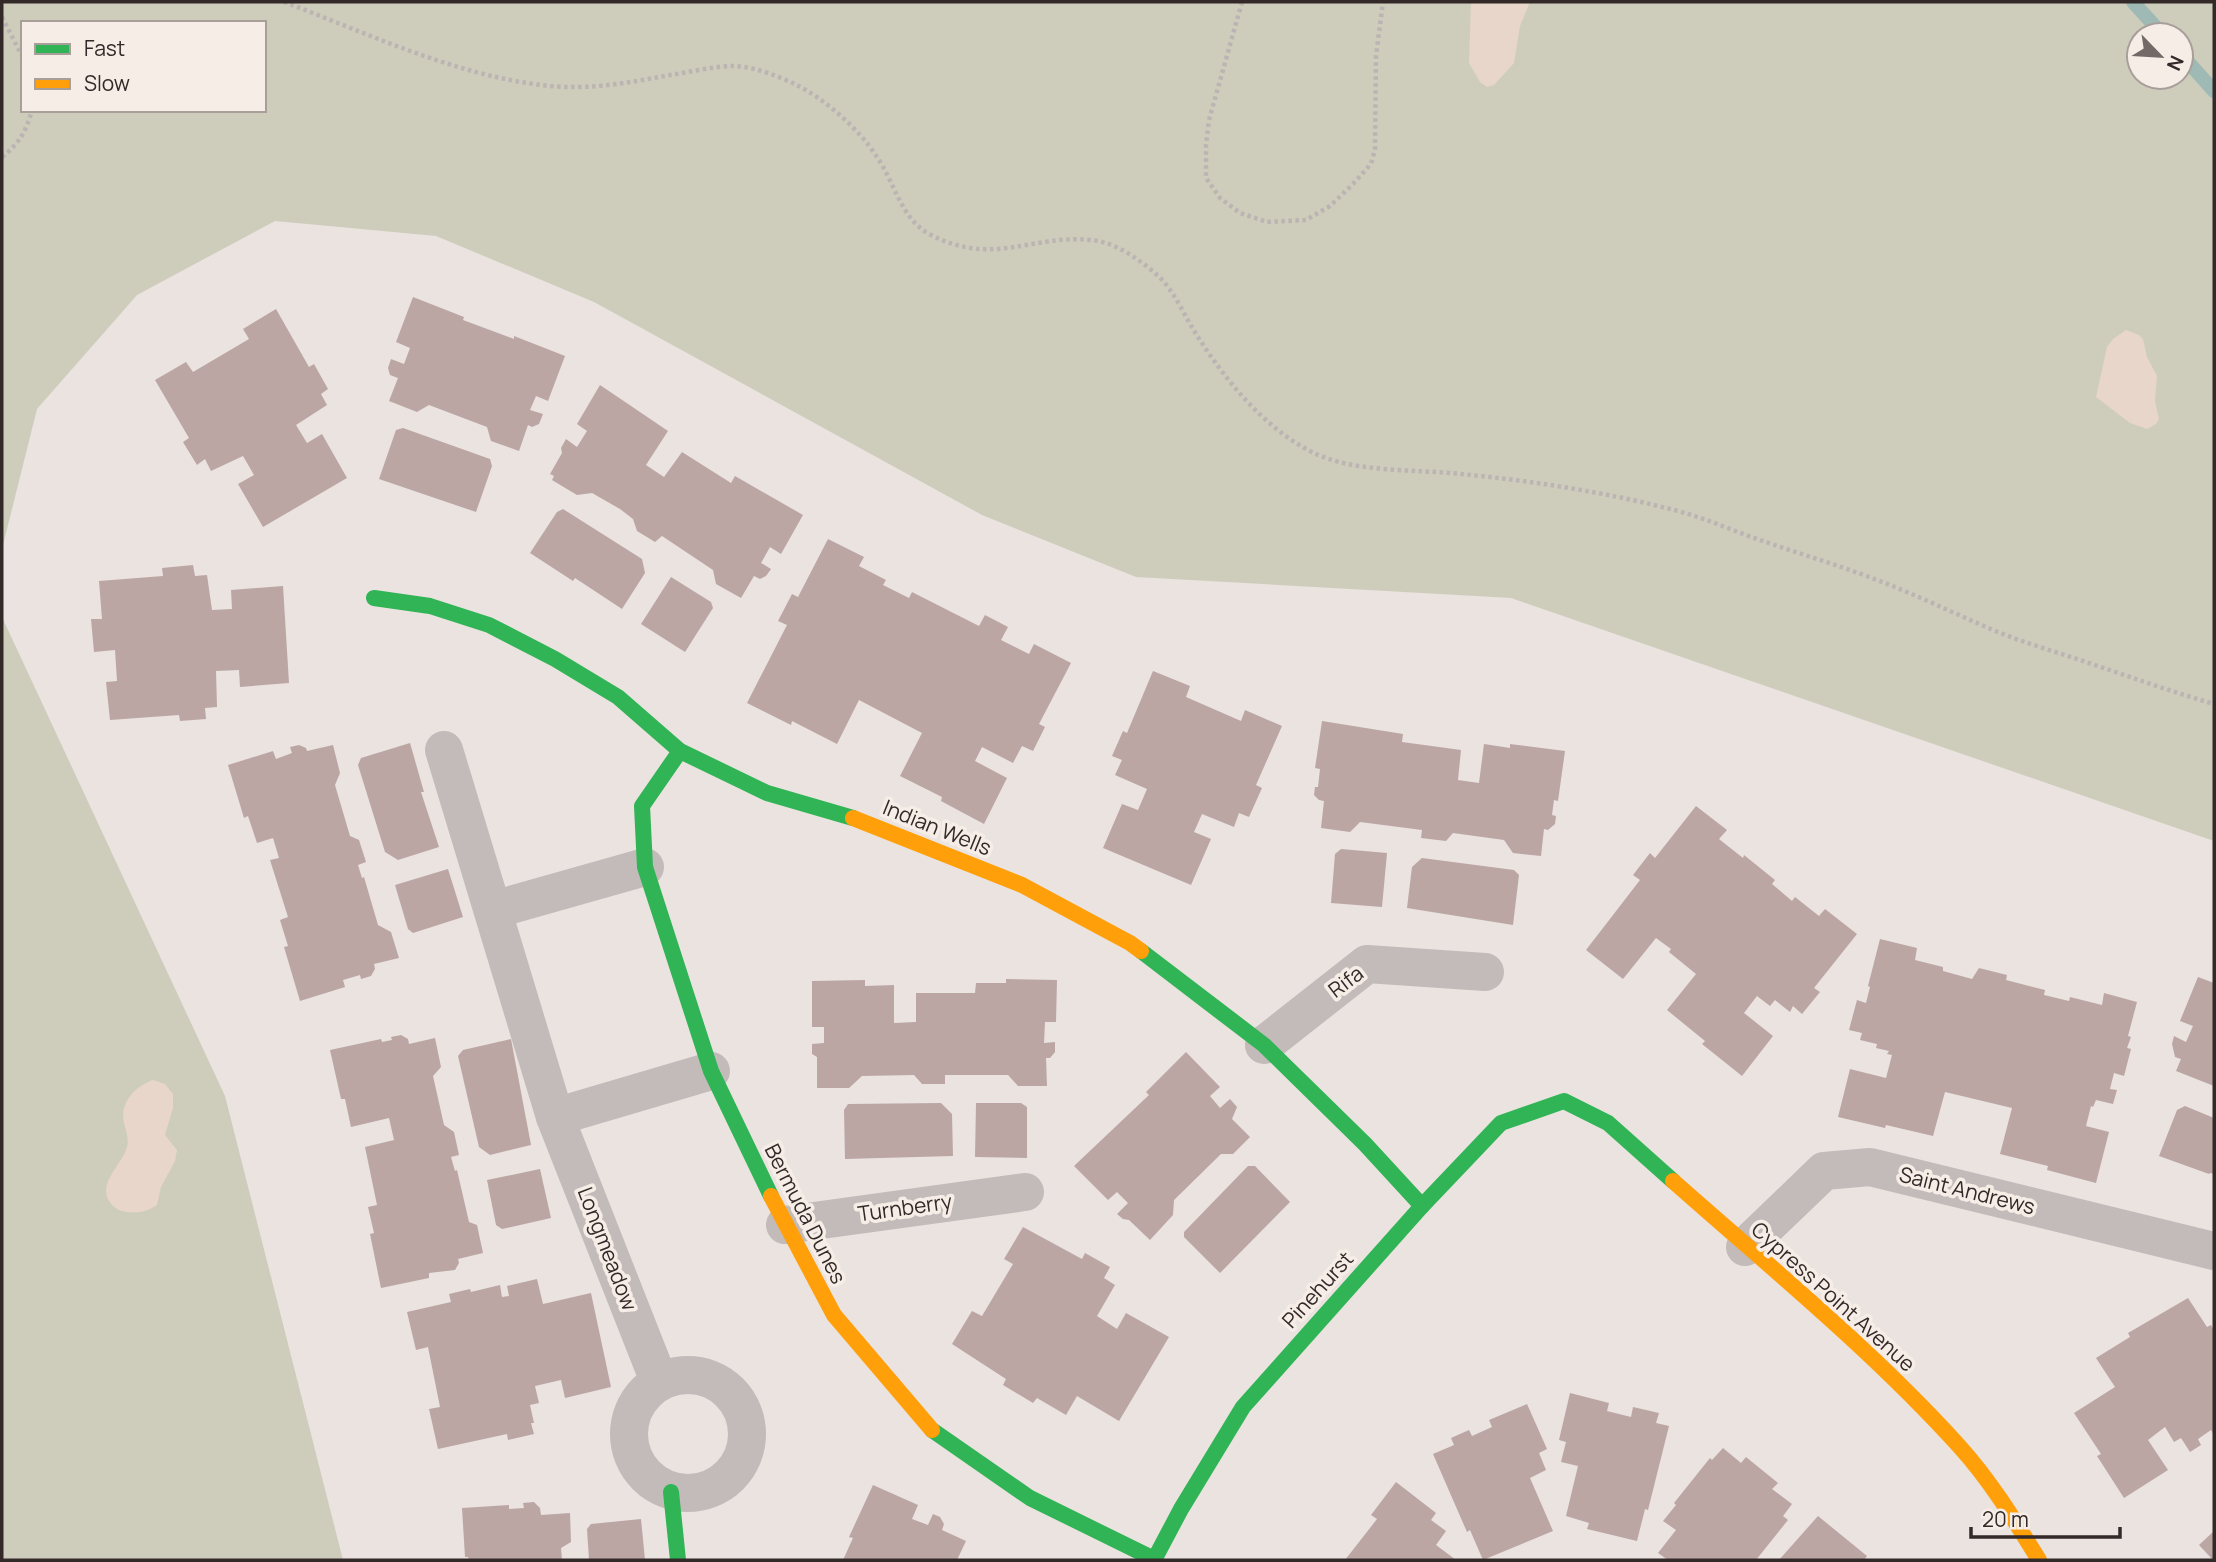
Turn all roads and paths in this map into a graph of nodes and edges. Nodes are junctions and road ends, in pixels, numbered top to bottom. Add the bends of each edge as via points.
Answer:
1 (284, 2) edge
2 (1242, 2) edge
3 (1383, 2) edge
4 (2, 17) edge
5 (21, 54) edge
6 (31, 112) edge
7 (2, 156) edge
8 (373, 598) dead end
9 (2214, 704) edge
10 (443, 750) dead end
11 (680, 751) junction
12 (645, 867) junction
13 (493, 910) junction
14 (1485, 972) dead end
15 (1264, 1045) junction
16 (711, 1071) junction
17 (1564, 1101) joint
18 (555, 1116) junction
19 (1025, 1192) dead end
20 (1422, 1206) junction
21 (785, 1225) junction
22 (1745, 1247) junction
23 (2214, 1251) edge
24 (659, 1381) junction
25 (671, 1492) junction
26 (678, 1560) edge
27 (1154, 1560) edge
28 (2039, 1560) edge

1 - 9 path via 420,54 541,85 606,85 733,66 777,78 814,96 861,136 879,159 902,206 926,233 986,250 1092,240 1126,253 1158,276 1233,385 1256,409 1288,438 1329,460 1613,495 1677,510 1868,577 2000,633
2 - 3 path via 1209,120 1206,178 1220,198 1240,213 1267,222 1306,220 1330,206 1371,164
4 - 5 path
6 - 7 path via 24,134
8 - 11 street, Indian Wells via 430,606 489,625 618,697
10 - 13 street, Longmeadow
11 - 12 street, Bermuda Dunes via 642,806
11 - 15 street, Indian Wells via 767,793 872,824 1022,885 1130,943
12 - 13 street
12 - 16 street, Bermuda Dunes
13 - 18 street, Longmeadow
14 - 15 street, Rifa via 1367,964
15 - 20 street, Indian Wells
16 - 18 street
16 - 21 street, Bermuda Dunes
17 - 20 street, Pinehurst via 1502,1123
17 - 22 street, Cypress Point Avenue via 1608,1123
18 - 24 street, Longmeadow
19 - 21 street, Turnberry
20 - 27 street, Pinehurst via 1243,1407
21 - 27 street, Bermuda Dunes via 834,1315 933,1432 1030,1498
22 - 23 street, Saint Andrews via 1824,1171 1870,1167
22 - 28 street, Cypress Point Avenue via 1892,1376 1961,1448
24 - 25 street via 644,1393 630,1416 628,1437 634,1461 646,1478
24 - 25 street via 684,1374 721,1384 736,1398 748,1431 745,1452 732,1475 715,1488 691,1494
25 - 26 street

